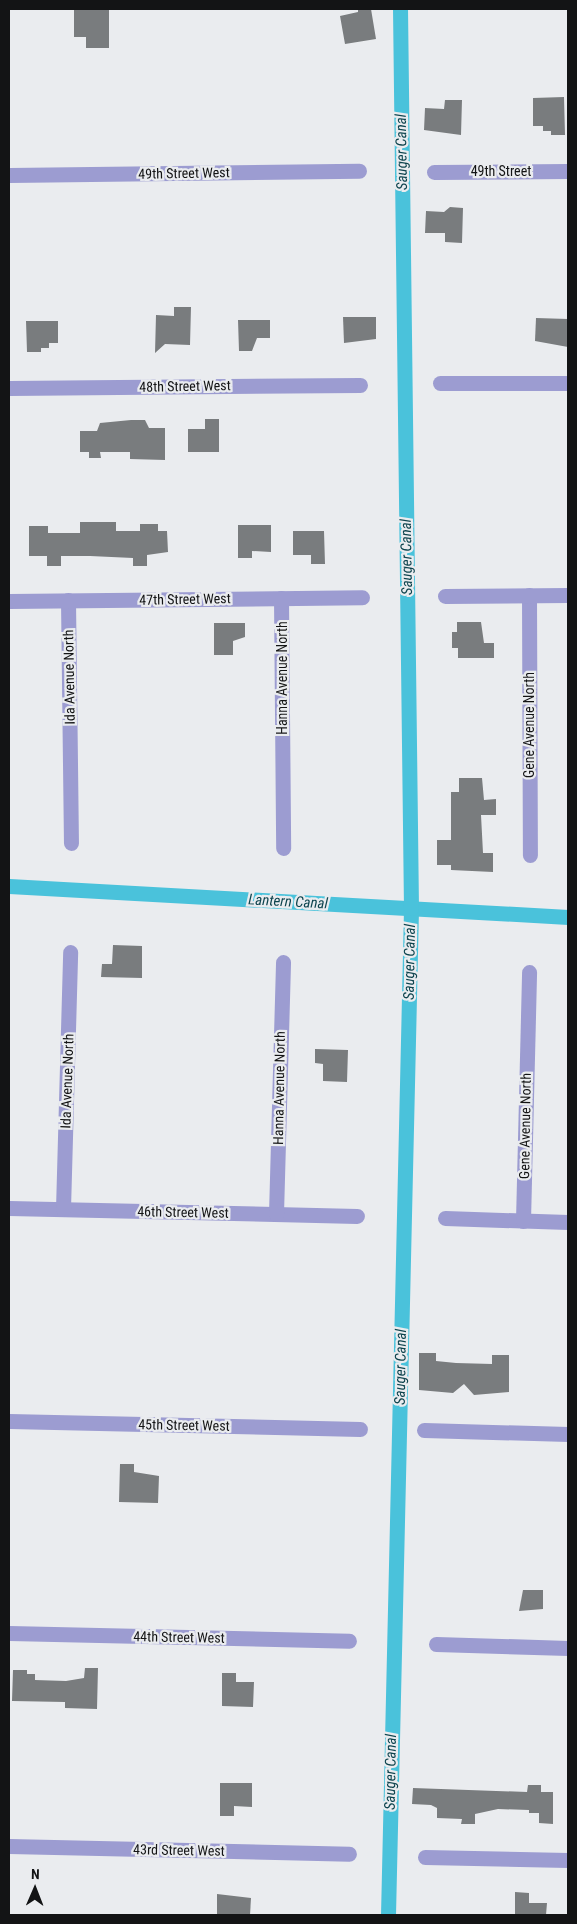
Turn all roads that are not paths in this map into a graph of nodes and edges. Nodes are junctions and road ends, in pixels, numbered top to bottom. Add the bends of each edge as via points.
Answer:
1 (568, 171) edge
2 (359, 172) dead end
3 (434, 172) dead end
4 (9, 175) edge
5 (440, 383) dead end
6 (568, 383) edge
7 (360, 385) dead end
8 (9, 388) edge
9 (529, 595) junction
10 (568, 595) edge
11 (445, 596) dead end
12 (362, 597) dead end
13 (281, 598) junction
14 (68, 600) junction
15 (9, 601) edge
16 (70, 844) dead end
17 (283, 848) dead end
18 (530, 855) dead end
19 (70, 952) dead end
20 (283, 962) dead end
21 (529, 972) dead end
22 (9, 1208) edge
23 (63, 1209) junction
24 (276, 1214) junction
25 (357, 1216) dead end
26 (445, 1218) dead end
27 (524, 1221) junction
28 (568, 1222) edge
29 (9, 1421) edge
30 (360, 1429) dead end
31 (424, 1430) dead end
32 (568, 1434) edge
33 (9, 1633) edge
34 (349, 1641) dead end
35 (436, 1644) dead end
36 (568, 1648) edge
37 (9, 1846) edge
38 (349, 1854) dead end
39 (425, 1857) dead end
40 (568, 1860) edge

1 - 3 street, 49th Street
2 - 4 street, 49th Street West
5 - 6 street
7 - 8 street, 48th Street West
9 - 10 street
9 - 11 street
9 - 18 street, Gene Avenue North
12 - 13 street, 47th Street West
13 - 14 street, 47th Street West
13 - 17 street, Hanna Avenue North
14 - 15 street, 47th Street West
14 - 16 street, Ida Avenue North
19 - 23 street, Ida Avenue North
20 - 24 street, Hanna Avenue North
21 - 27 street, Gene Avenue North
22 - 23 street, 46th Street West
23 - 24 street, 46th Street West
24 - 25 street, 46th Street West
26 - 27 street
27 - 28 street
29 - 30 street, 45th Street West
31 - 32 street
33 - 34 street, 44th Street West
35 - 36 street
37 - 38 street, 43rd Street West
39 - 40 street

